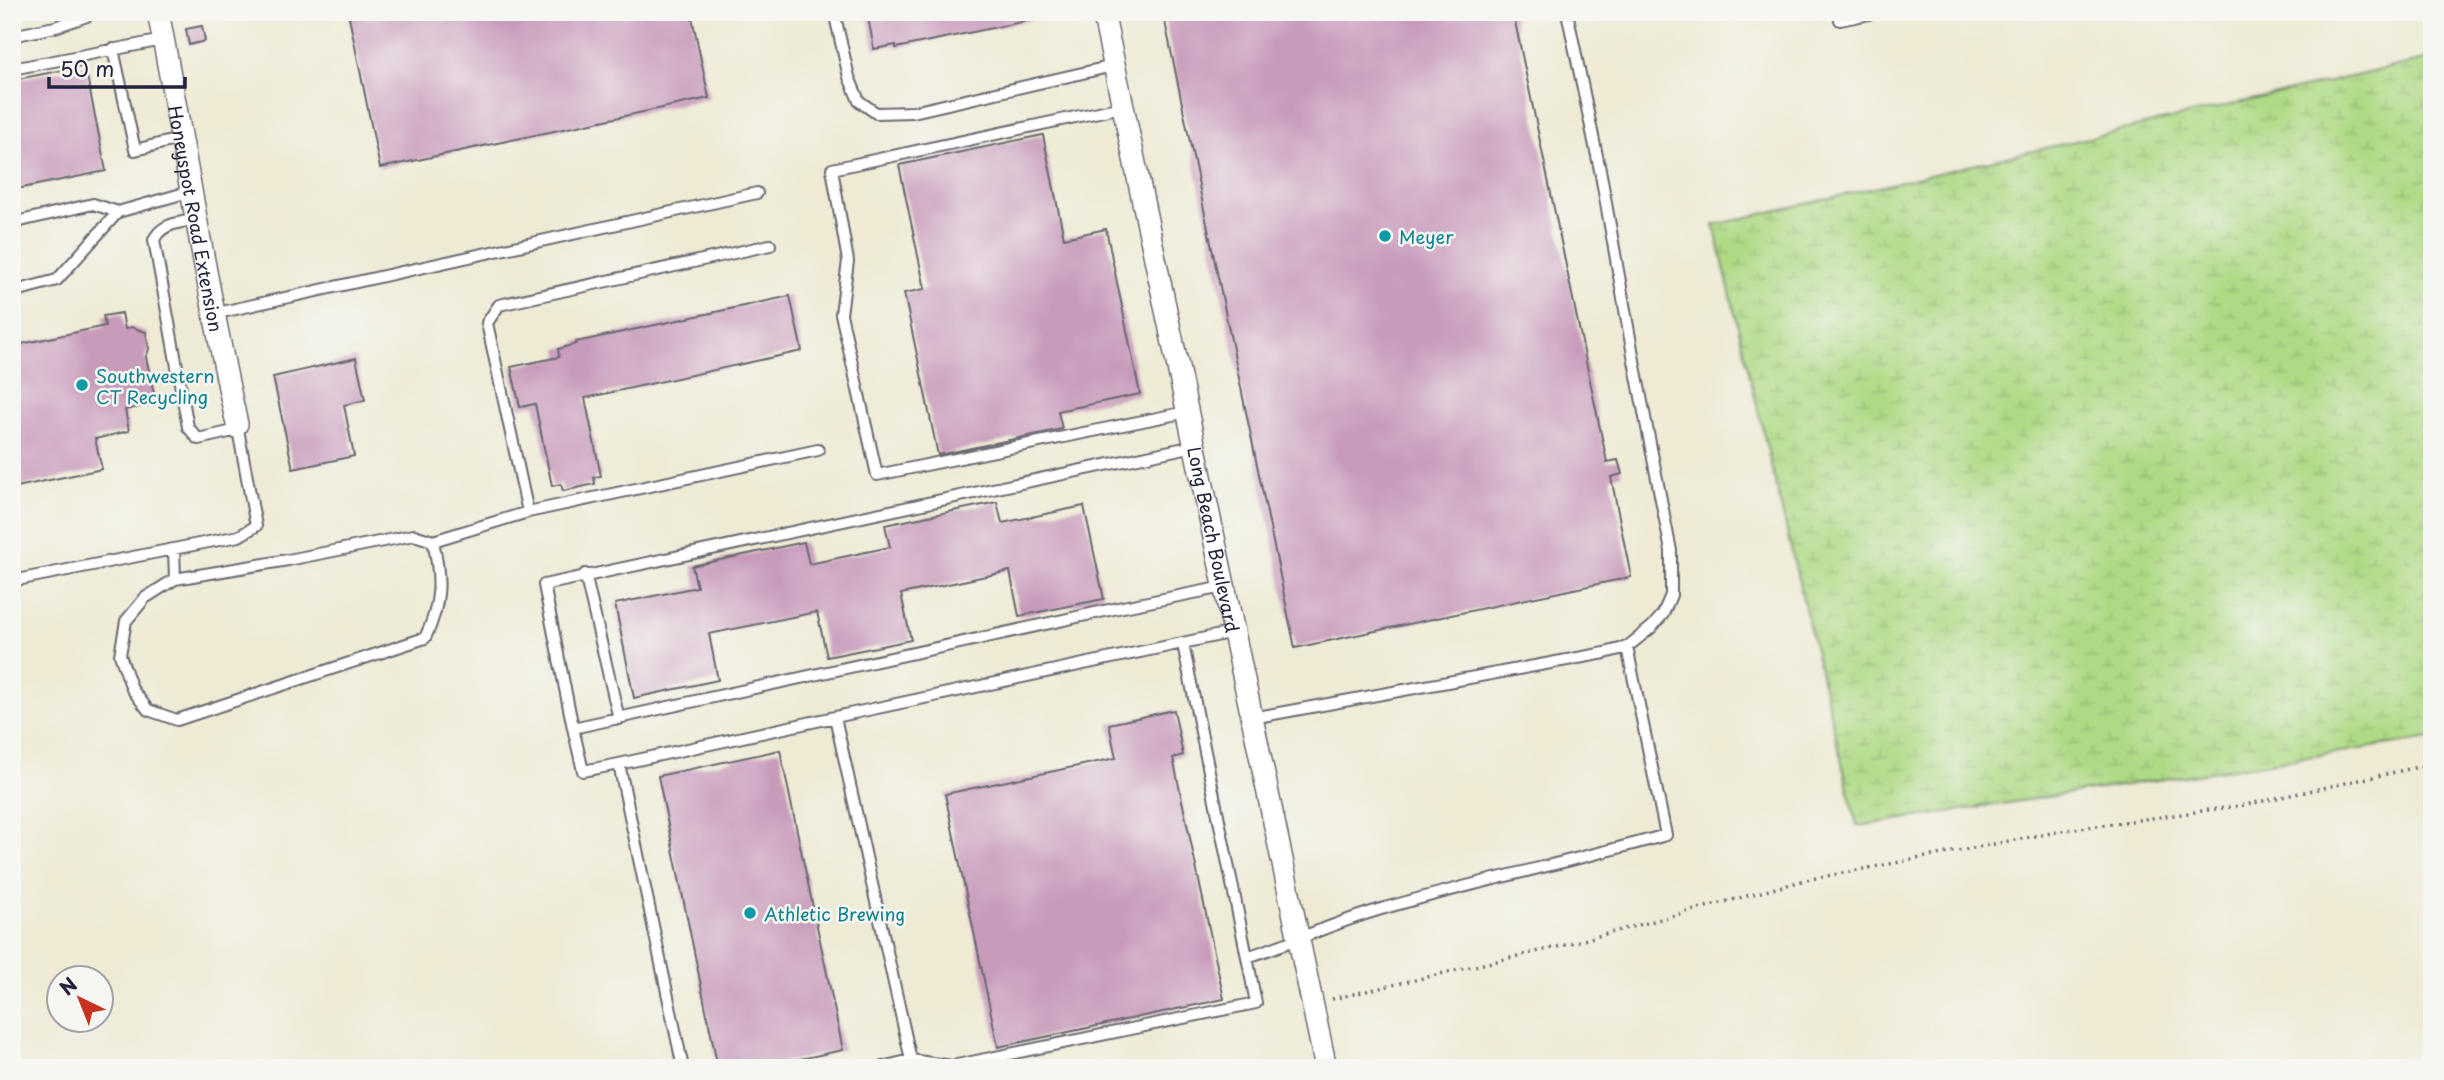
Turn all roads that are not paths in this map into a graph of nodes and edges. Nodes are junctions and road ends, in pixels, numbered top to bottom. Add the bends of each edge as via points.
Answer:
1 (90, 12) edge
2 (158, 12) edge
3 (834, 12) edge
4 (1103, 12) edge
5 (1567, 12) edge
6 (1839, 12) edge
7 (1879, 12) edge
8 (12, 36) edge
9 (163, 40) junction
10 (113, 49) junction
11 (1113, 66) junction
12 (12, 69) edge
13 (1122, 107) junction
14 (183, 138) junction
15 (192, 191) junction
16 (757, 193) dead end
17 (118, 212) junction
18 (197, 219) junction
19 (12, 223) edge
20 (770, 245) dead end
21 (12, 292) edge
22 (212, 314) junction
23 (1187, 412) junction
24 (237, 427) junction
25 (1194, 446) junction
26 (818, 450) dead end
27 (528, 512) junction
28 (433, 541) junction
29 (174, 549) junction
30 (585, 574) junction
31 (174, 579) junction
32 (12, 581) edge
33 (1224, 587) junction
34 (1234, 632) junction
35 (1183, 643) junction
36 (1627, 647) junction
37 (835, 717) junction
38 (1252, 718) junction
39 (619, 719) junction
40 (573, 728) junction
41 (619, 764) junction
42 (1300, 940) junction
43 (1247, 957) junction
44 (912, 1060) junction
45 (683, 1068) edge
46 (878, 1068) edge
47 (1326, 1068) edge

1 - 8 lane via 55,27
2 - 9 street, Honeyspot Road Extension
3 - 11 lane via 849,77 859,101 876,113 913,112
4 - 11 street, Long Beach Boulevard
5 - 36 lane via 1671,551 1671,595 1663,614
6 - 7 lane via 1840,20
9 - 10 lane
9 - 14 street, Honeyspot Road Extension
10 - 12 lane
10 - 14 lane via 135,150
11 - 13 street, Long Beach Boulevard
13 - 23 street, Long Beach Boulevard
13 - 23 lane via 832,169 848,261 841,314 877,475
14 - 15 street, Honeyspot Road Extension
15 - 17 lane
15 - 18 street, Honeyspot Road Extension
16 - 22 lane
17 - 19 lane via 93,204
17 - 21 lane via 57,279
18 - 22 street, Honeyspot Road Extension
18 - 24 lane via 166,226 154,240 188,427 198,439
20 - 27 lane via 499,305 487,323
22 - 24 street, Honeyspot Road Extension
23 - 25 street, Long Beach Boulevard
24 - 29 lane via 256,526 239,536
25 - 30 lane
25 - 33 street, Long Beach Boulevard
26 - 27 lane
27 - 28 lane
28 - 31 lane via 414,536
28 - 31 lane via 440,572 435,618 425,638 177,720 148,710 132,689 120,655 127,621 145,598
29 - 31 lane
29 - 32 lane
30 - 39 lane
30 - 40 lane via 544,585
33 - 34 street, Long Beach Boulevard
33 - 39 lane
34 - 35 lane
34 - 38 street, Long Beach Boulevard
35 - 37 lane
35 - 43 lane
36 - 38 lane
36 - 42 lane via 1666,835 1418,899
37 - 41 lane
37 - 44 lane
38 - 42 street, Long Beach Boulevard
39 - 40 lane
40 - 41 lane via 583,771
41 - 45 lane
42 - 43 lane
42 - 47 street, Long Beach Boulevard
43 - 44 lane via 1256,1003 952,1066
44 - 46 lane

